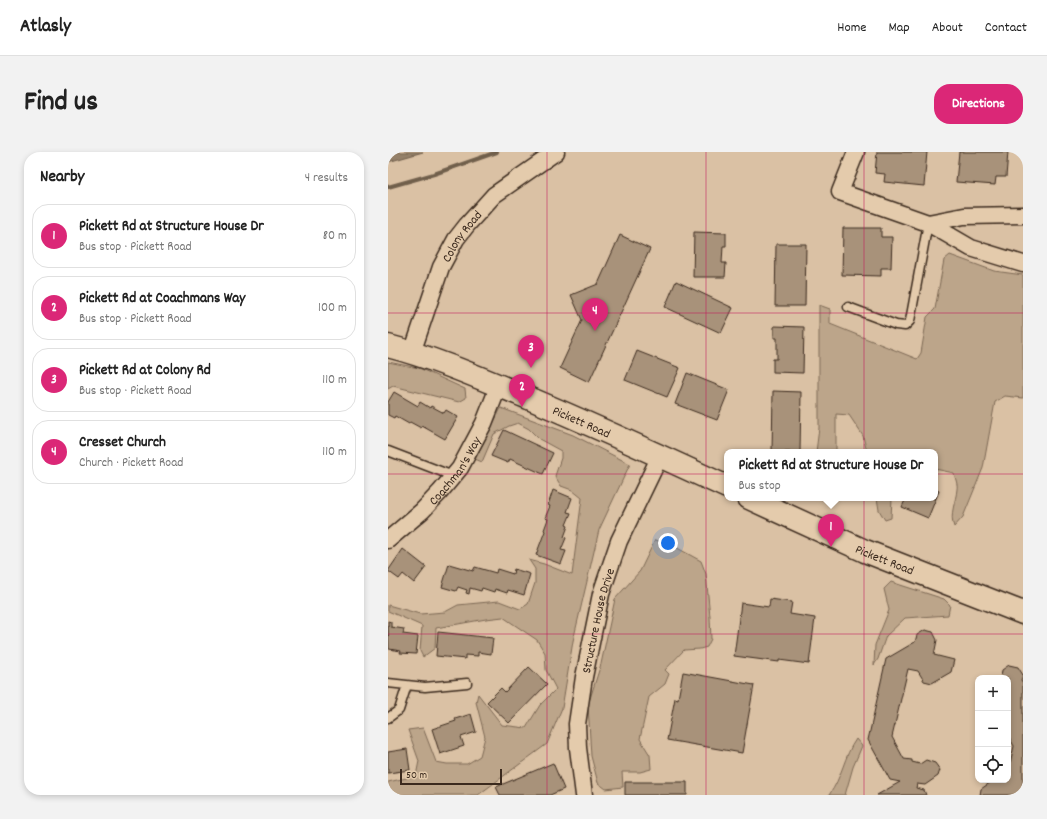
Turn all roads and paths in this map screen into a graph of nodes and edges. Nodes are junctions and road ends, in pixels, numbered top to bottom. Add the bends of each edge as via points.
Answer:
1 (556, 152) edge
2 (856, 152) edge
3 (1023, 215) edge
4 (928, 223) junction
5 (1023, 264) edge
6 (848, 307) dead end
7 (388, 346) edge
8 (412, 353) junction
9 (499, 385) junction
10 (388, 451) edge
11 (660, 456) junction
12 (453, 476) junction
13 (724, 486) edge
14 (756, 501) edge
15 (388, 540) edge
16 (1023, 613) edge
17 (388, 683) edge
18 (467, 683) dead end
19 (407, 685) junction
20 (388, 718) edge
21 (584, 795) edge

1 - 8 street, Colony Road via 494,195 456,239 441,267
2 - 4 street via 840,192
3 - 4 street via 964,216
4 - 5 street via 971,248
4 - 6 lane via 910,321 905,326 896,325
7 - 8 street, Pickett Road
8 - 9 street, Pickett Road
9 - 11 street, Pickett Road
9 - 12 street, Coachman's Way via 474,444
10 - 12 lane
11 - 13 street, Pickett Road
11 - 21 street, Structure House Drive via 619,541 601,594 577,724
12 - 15 street, Coachman's Way via 422,511
14 - 16 street, Pickett Road via 870,553
17 - 19 lane
18 - 19 lane via 425,687
19 - 20 lane via 399,710

